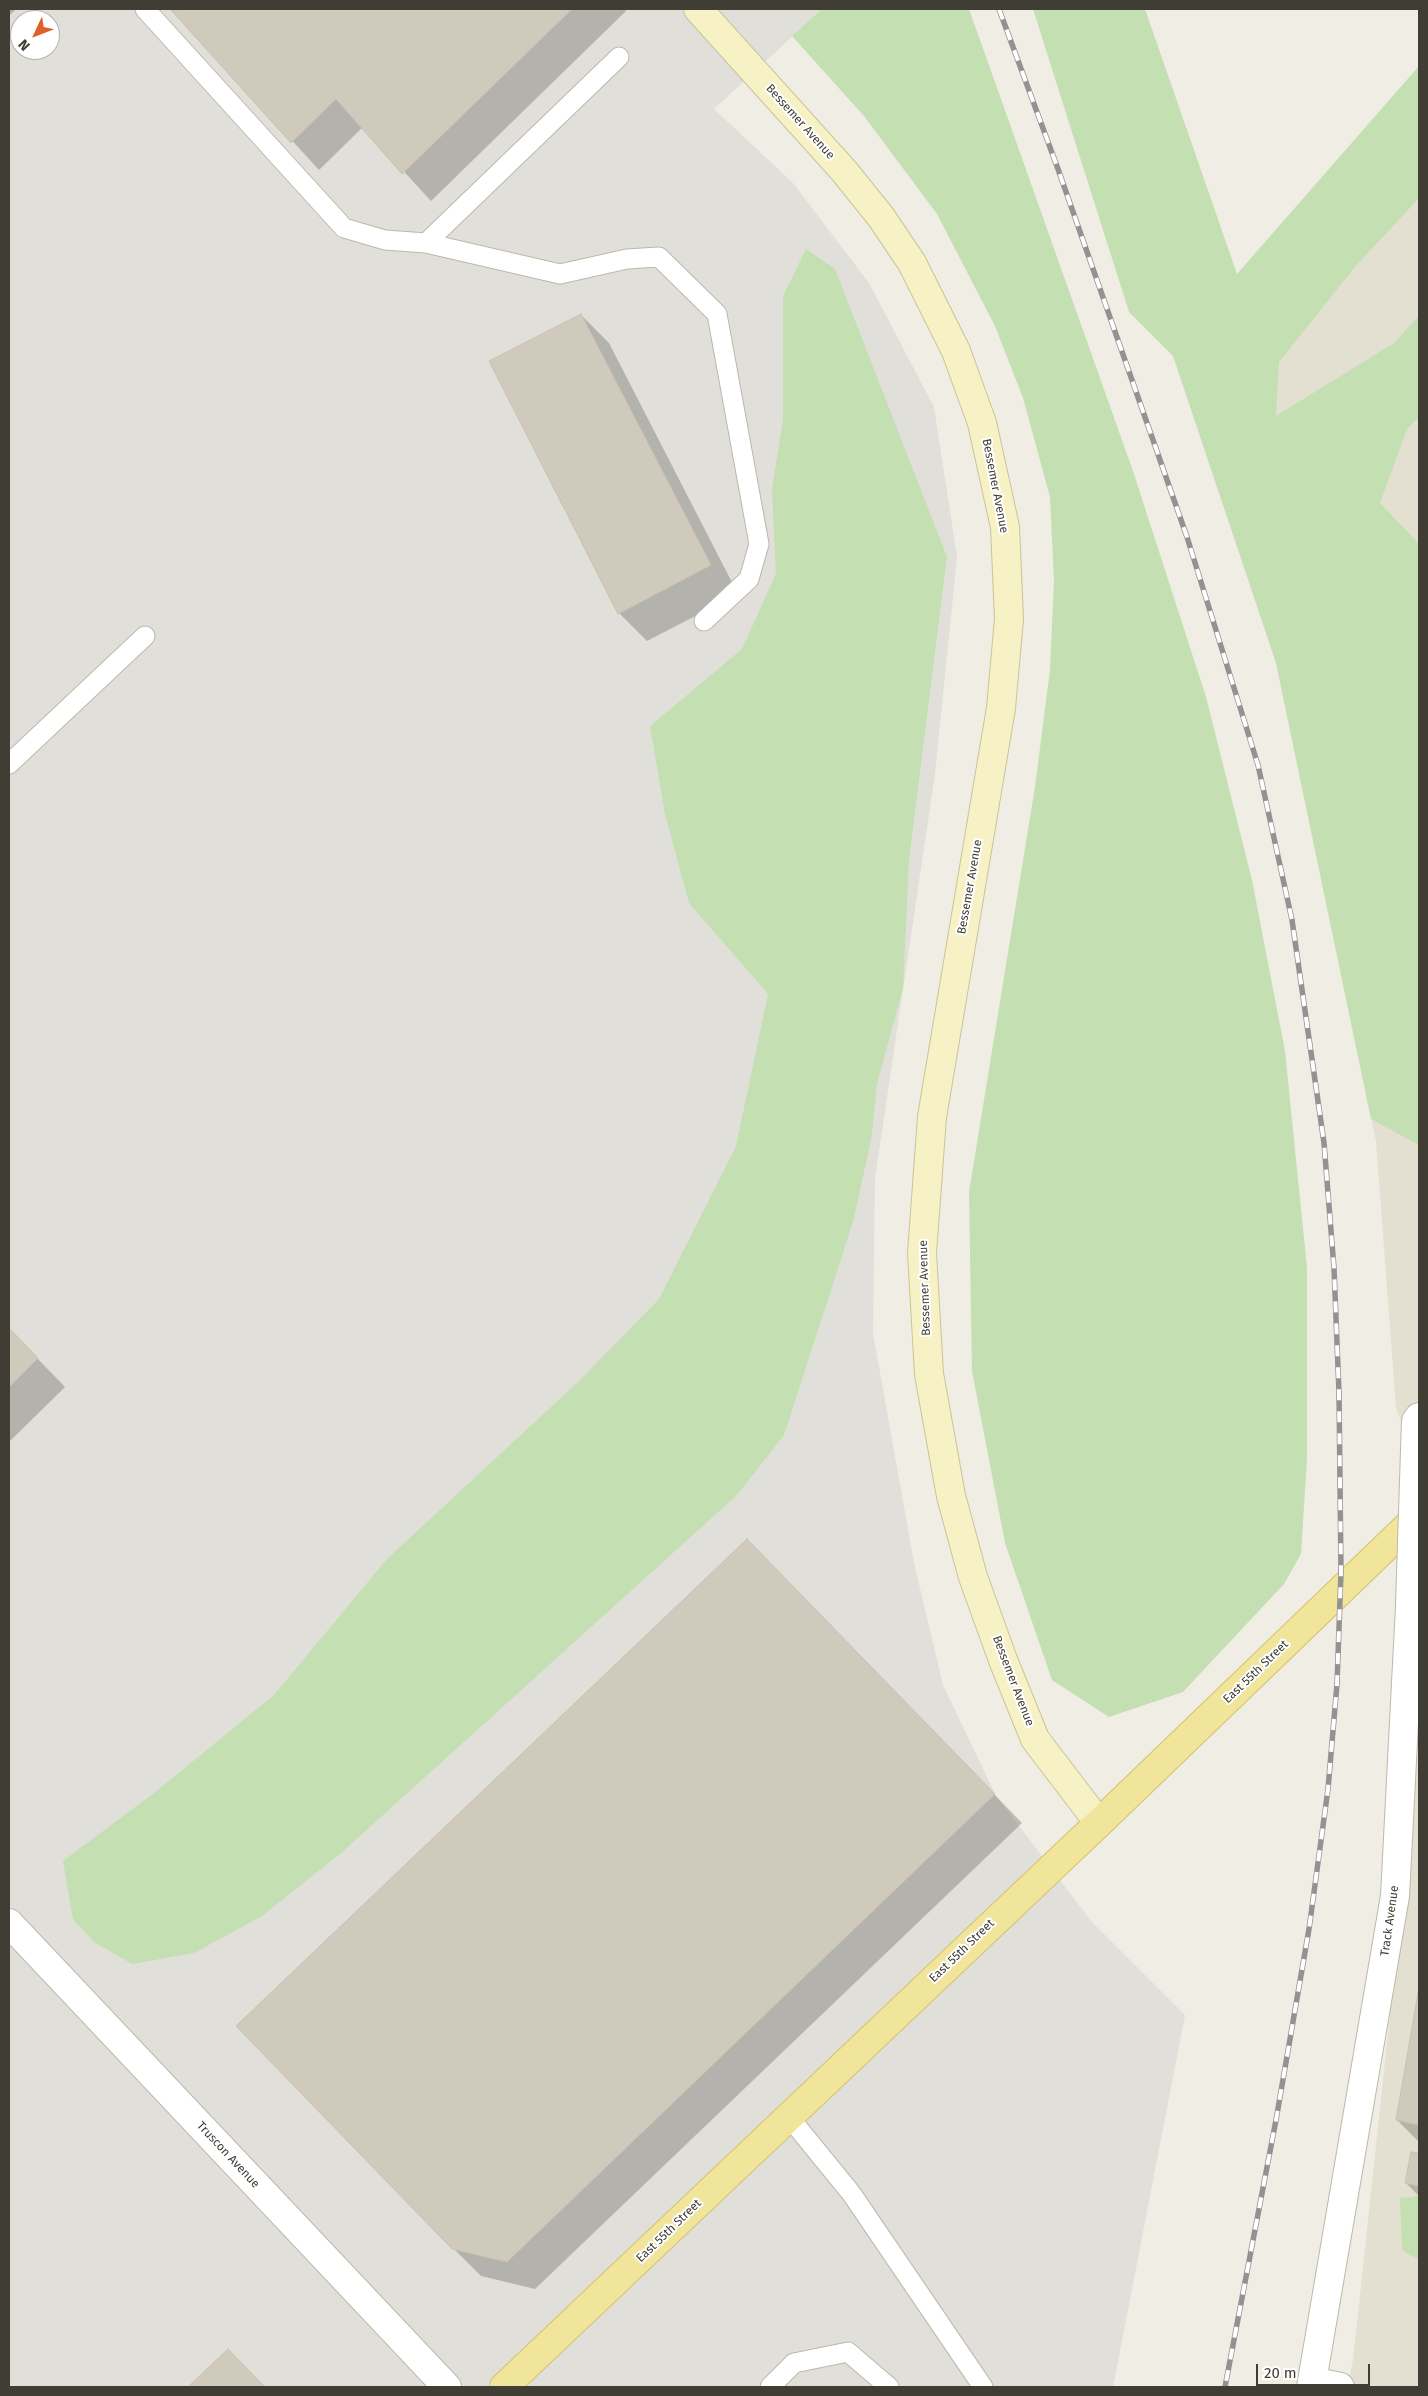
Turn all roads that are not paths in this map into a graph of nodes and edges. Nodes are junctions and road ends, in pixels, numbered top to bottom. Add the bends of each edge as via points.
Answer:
1 (145, 9) edge
2 (698, 9) edge
3 (619, 58) dead end
4 (426, 243) junction
5 (704, 621) dead end
6 (145, 636) dead end
7 (9, 764) edge
8 (1419, 1417) edge
9 (1419, 1515) edge
10 (1099, 1823) junction
11 (1407, 1898) edge
12 (9, 1924) edge
13 (789, 2117) junction
14 (1311, 2384) edge
15 (446, 2387) edge
16 (504, 2387) edge
17 (770, 2387) edge
18 (889, 2387) edge
19 (983, 2387) edge
20 (1340, 2387) edge

1 - 4 lane via 344,228 384,240
2 - 10 street, Bessemer Avenue via 844,171 912,263 956,351 982,423 1005,527 1008,619 1000,708 932,1117 922,1254 929,1374 951,1496 973,1577 1003,1660 1035,1739
3 - 4 lane
4 - 5 lane via 560,274 627,259 659,257 717,314 759,544 749,579
6 - 7 lane
8 - 11 street, Track Avenue, bridge via 1416,1421 1410,1606
9 - 10 main road, East 55th Street
10 - 13 main road, East 55th Street
11 - 14 street, Track Avenue
12 - 15 street, Truscon Avenue
13 - 16 main road, East 55th Street
13 - 19 lane via 851,2193
14 - 20 street
17 - 18 lane via 794,2363 848,2352

